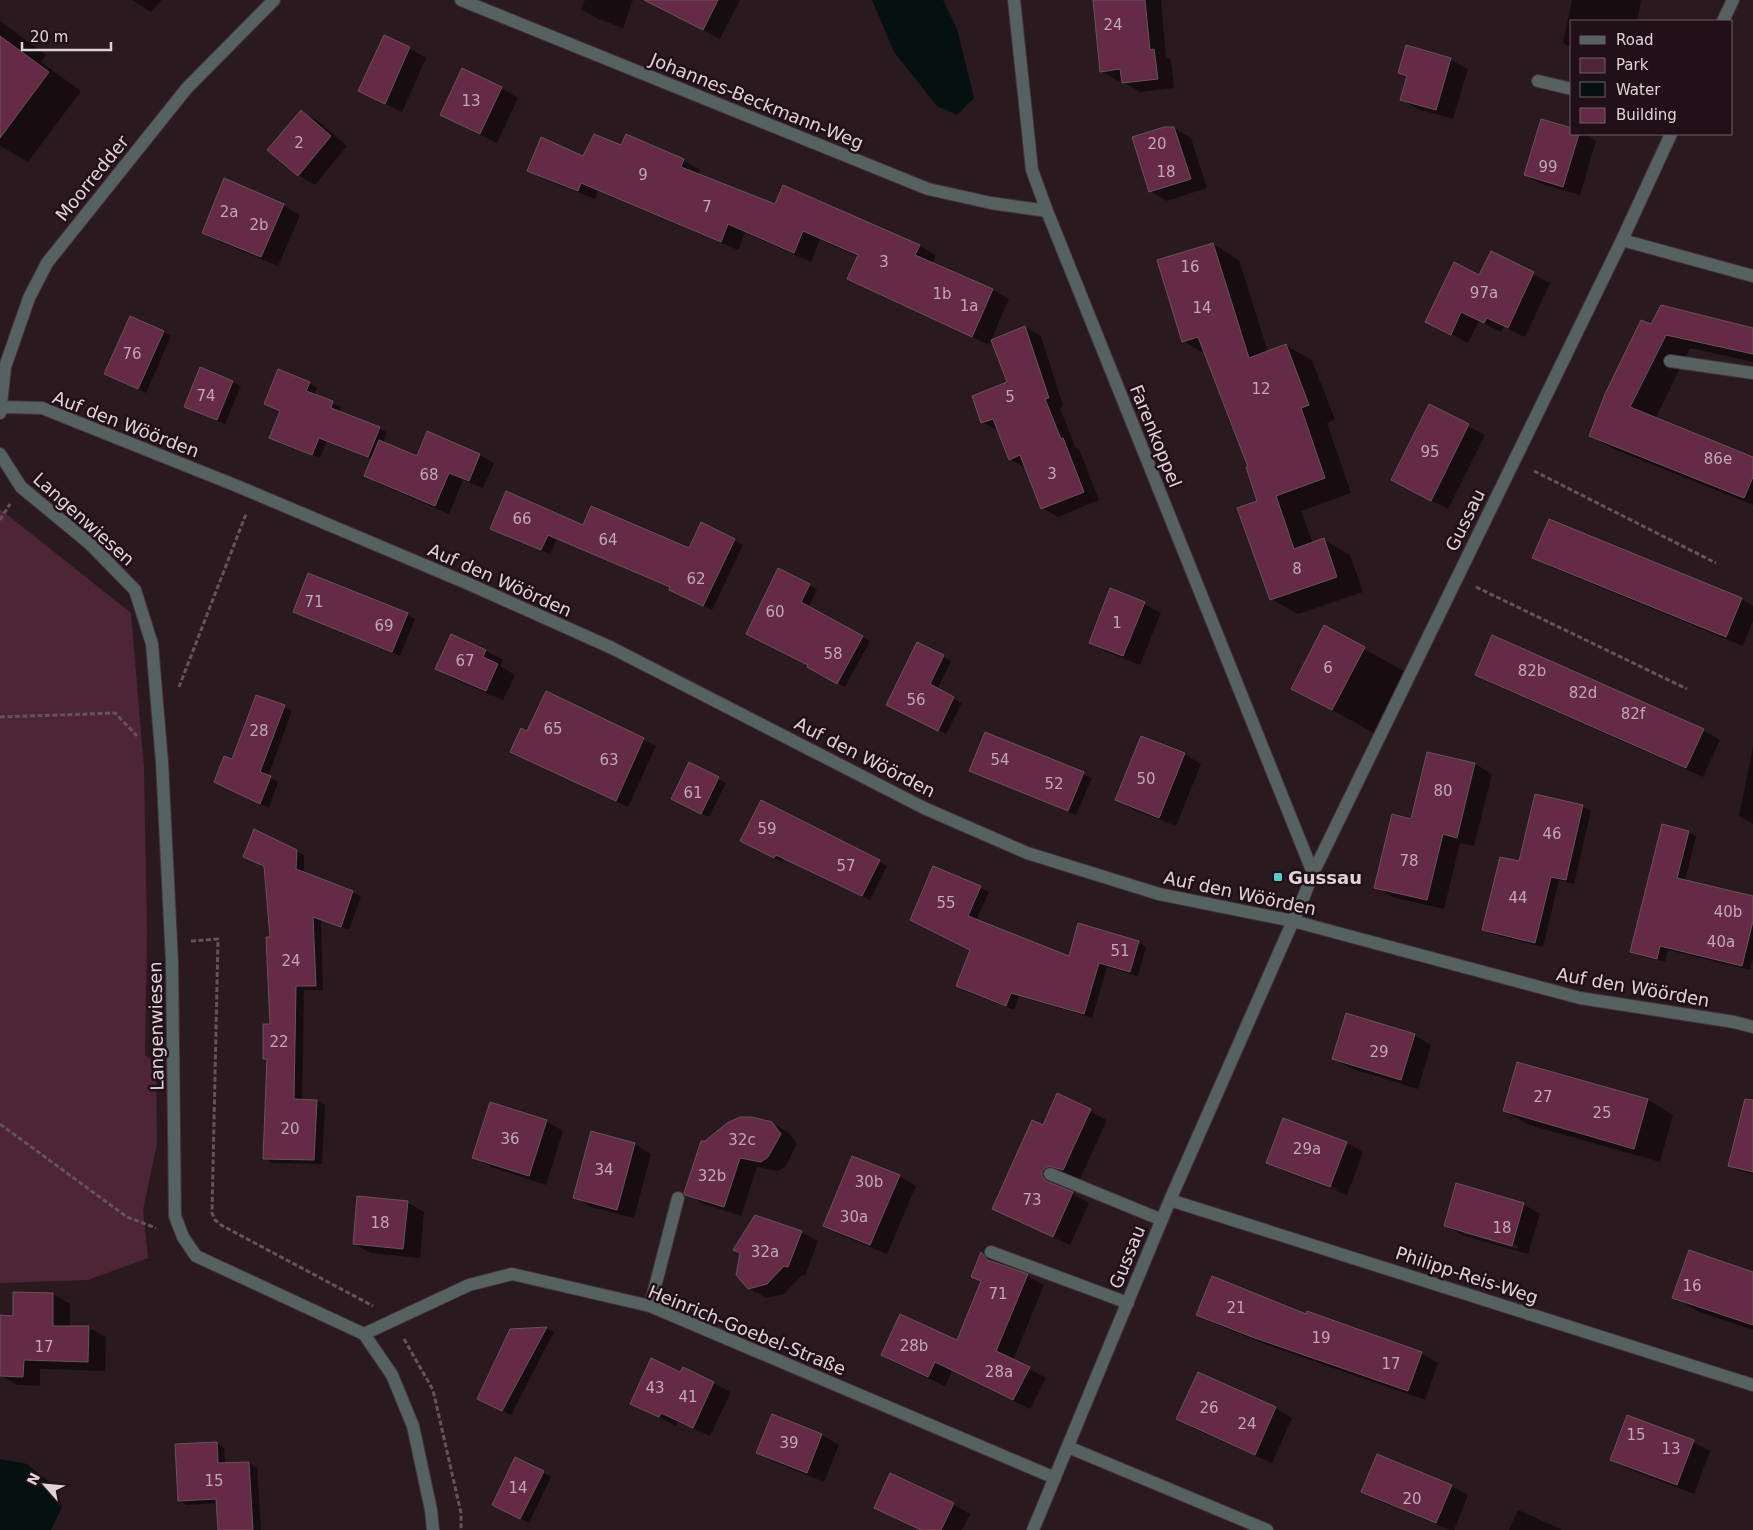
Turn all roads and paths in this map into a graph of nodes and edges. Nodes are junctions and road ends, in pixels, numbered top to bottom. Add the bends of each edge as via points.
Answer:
1 (274, 0) edge
2 (461, 0) edge
3 (1014, 0) edge
4 (1733, 0) edge
5 (1723, 20) edge
6 (1538, 81) dead end
7 (1570, 89) edge
8 (1672, 135) edge
9 (1047, 211) junction
10 (1622, 240) junction
11 (1753, 276) edge
12 (1670, 361) dead end
13 (1753, 374) edge
14 (1, 407) edge
15 (0, 413) edge
16 (0, 454) edge
17 (1514, 461) junction
18 (254, 493) junction
19 (1716, 563) dead end
20 (1456, 578) junction
21 (1687, 689) dead end
22 (177, 692) dead end
23 (0, 716) edge
24 (162, 762) junction
25 (1312, 873) junction
26 (1293, 921) junction
27 (172, 943) junction
28 (1753, 1027) edge
29 (0, 1124) edge
30 (1050, 1174) dead end
31 (678, 1198) dead end
32 (1170, 1200) junction
33 (1162, 1220) junction
34 (183, 1237) junction
35 (991, 1252) dead end
36 (1128, 1303) junction
37 (650, 1306) junction
38 (394, 1320) junction
39 (364, 1334) junction
40 (1753, 1384) edge
41 (1068, 1447) junction
42 (1055, 1478) junction
43 (433, 1530) edge
44 (462, 1530) edge
45 (1033, 1530) edge
46 (1267, 1530) edge

1 - 14 street, Moorredder via 187,88 47,262 30,298 5,368
2 - 9 street, Johannes-Beckmann-Weg via 928,189
3 - 9 street, Farenkoppel via 1032,170
4 - 5 street
6 - 7 street
8 - 10 street, Gussau
9 - 25 street, Farenkoppel
10 - 11 street
10 - 17 street, Gussau
12 - 13 street
14 - 15 street, Moorredder
14 - 18 street, Auf den Wöörden via 42,408
16 - 24 street, Langenwiesen via 21,486 90,544 136,590 152,644
17 - 19 path
17 - 20 street, Gussau
18 - 22 path
18 - 26 street, Auf den Wöörden via 612,648 924,808 1027,853 1158,894
20 - 21 path
20 - 25 street, Gussau
23 - 24 path via 115,713
24 - 27 street, Langenwiesen
25 - 26 street, Gussau
26 - 28 street, Auf den Wöörden via 1580,998
26 - 32 street, Gussau
27 - 34 street, Langenwiesen via 175,1216
27 - 38 path via 218,939 212,1213 215,1220
29 - 34 path via 127,1217
30 - 33 street
31 - 37 street
32 - 33 street, Gussau
32 - 40 street, Philipp-Reis-Weg
33 - 36 street, Gussau
34 - 39 street, Langenwiesen via 196,1256
35 - 36 street
36 - 41 street, Gussau
37 - 38 street, Heinrich-Goebel-Straße via 512,1274 469,1285
37 - 42 street, Heinrich-Goebel-Straße
38 - 39 street, Heinrich-Goebel-Straße
38 - 44 path via 433,1390
39 - 43 street via 392,1375 413,1426
41 - 42 street, Gussau
41 - 46 street
42 - 45 street, Gussau

